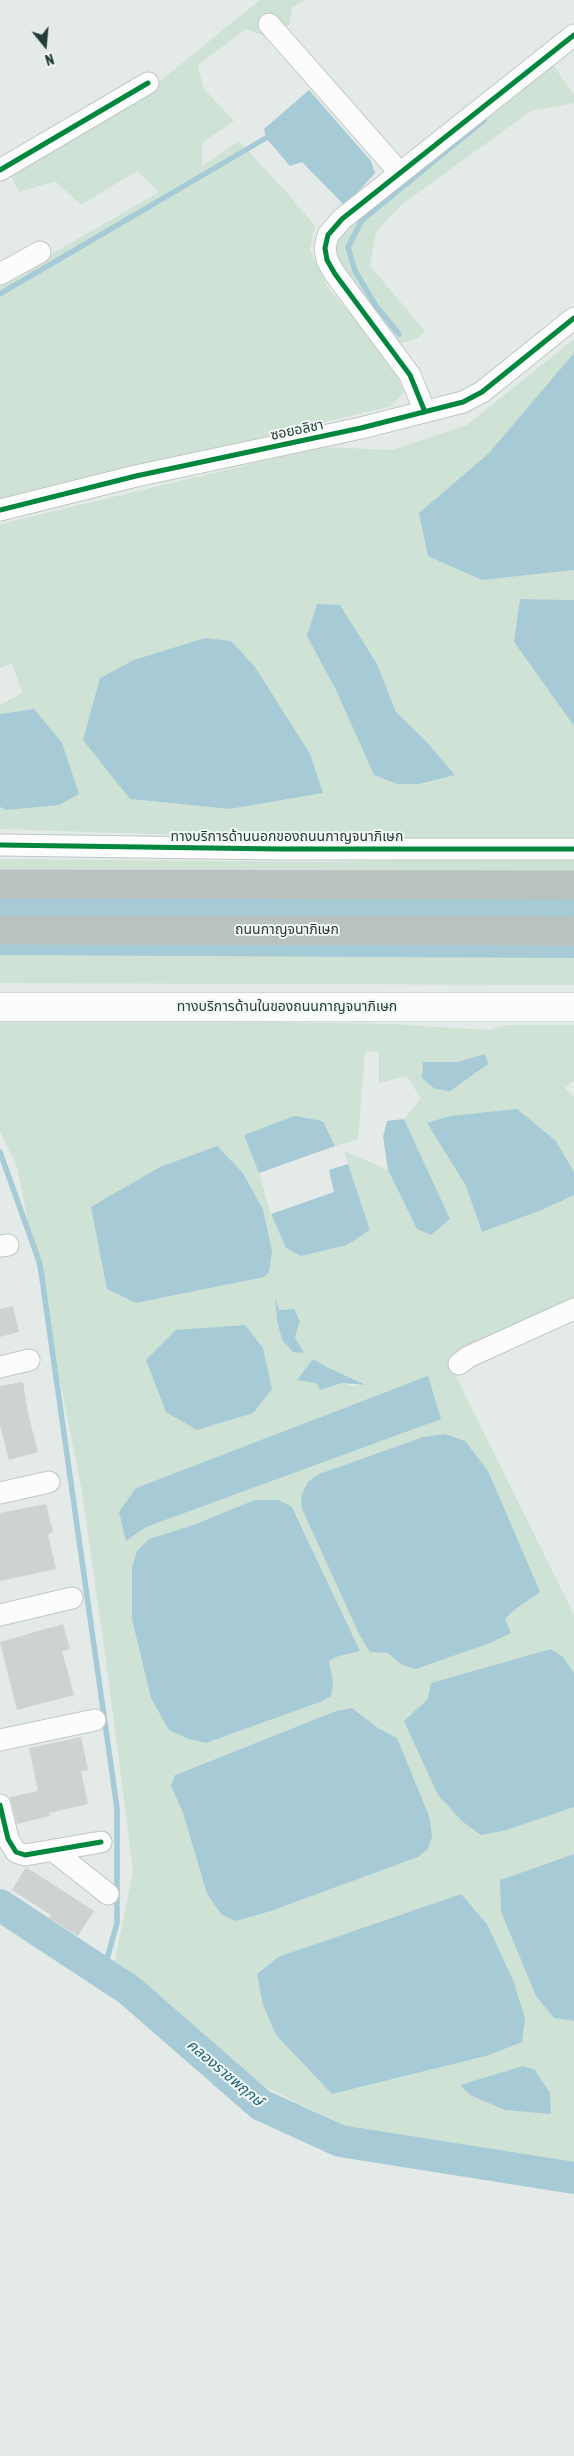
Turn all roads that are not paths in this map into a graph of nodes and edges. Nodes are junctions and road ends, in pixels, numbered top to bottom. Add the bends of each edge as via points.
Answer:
1 (269, 24) dead end
2 (574, 34) edge
3 (148, 83) dead end
4 (0, 170) edge
5 (400, 173) junction
6 (40, 252) dead end
7 (0, 274) edge
8 (574, 318) edge
9 (425, 412) junction
10 (0, 510) edge
11 (0, 845) edge
12 (574, 849) edge
13 (0, 884) edge
14 (574, 885) edge
15 (0, 930) edge
16 (574, 931) edge
17 (0, 1007) edge
18 (574, 1007) edge
19 (574, 1309) edge
20 (29, 1360) dead end
21 (459, 1364) dead end
22 (0, 1368) edge
23 (49, 1482) dead end
24 (0, 1492) edge
25 (72, 1598) dead end
26 (0, 1615) edge
27 (95, 1720) dead end
28 (0, 1740) edge
29 (0, 1805) edge
30 (101, 1842) dead end
31 (55, 1852) junction
32 (108, 1894) dead end

1 - 5 street
2 - 5 street
3 - 4 street
5 - 9 street via 342,219 328,234 325,248 335,274 410,375
6 - 7 street
8 - 9 street, ซอยอลิชา via 482,392 463,402
9 - 10 street, ซอยอลิชา via 136,476
11 - 12 street, ทางบริการด้านนอกของถนนกาญจนาภิเษก via 279,850
13 - 14 highway
15 - 16 highway, ถนนกาญจนาภิเษก
17 - 18 main road, ทางบริการด้านในของถนนกาญจนาภิเษก
19 - 21 street
20 - 22 street
23 - 24 street
25 - 26 street
27 - 28 street
29 - 31 street via 8,1839 16,1852 25,1855
30 - 31 street
31 - 32 street

